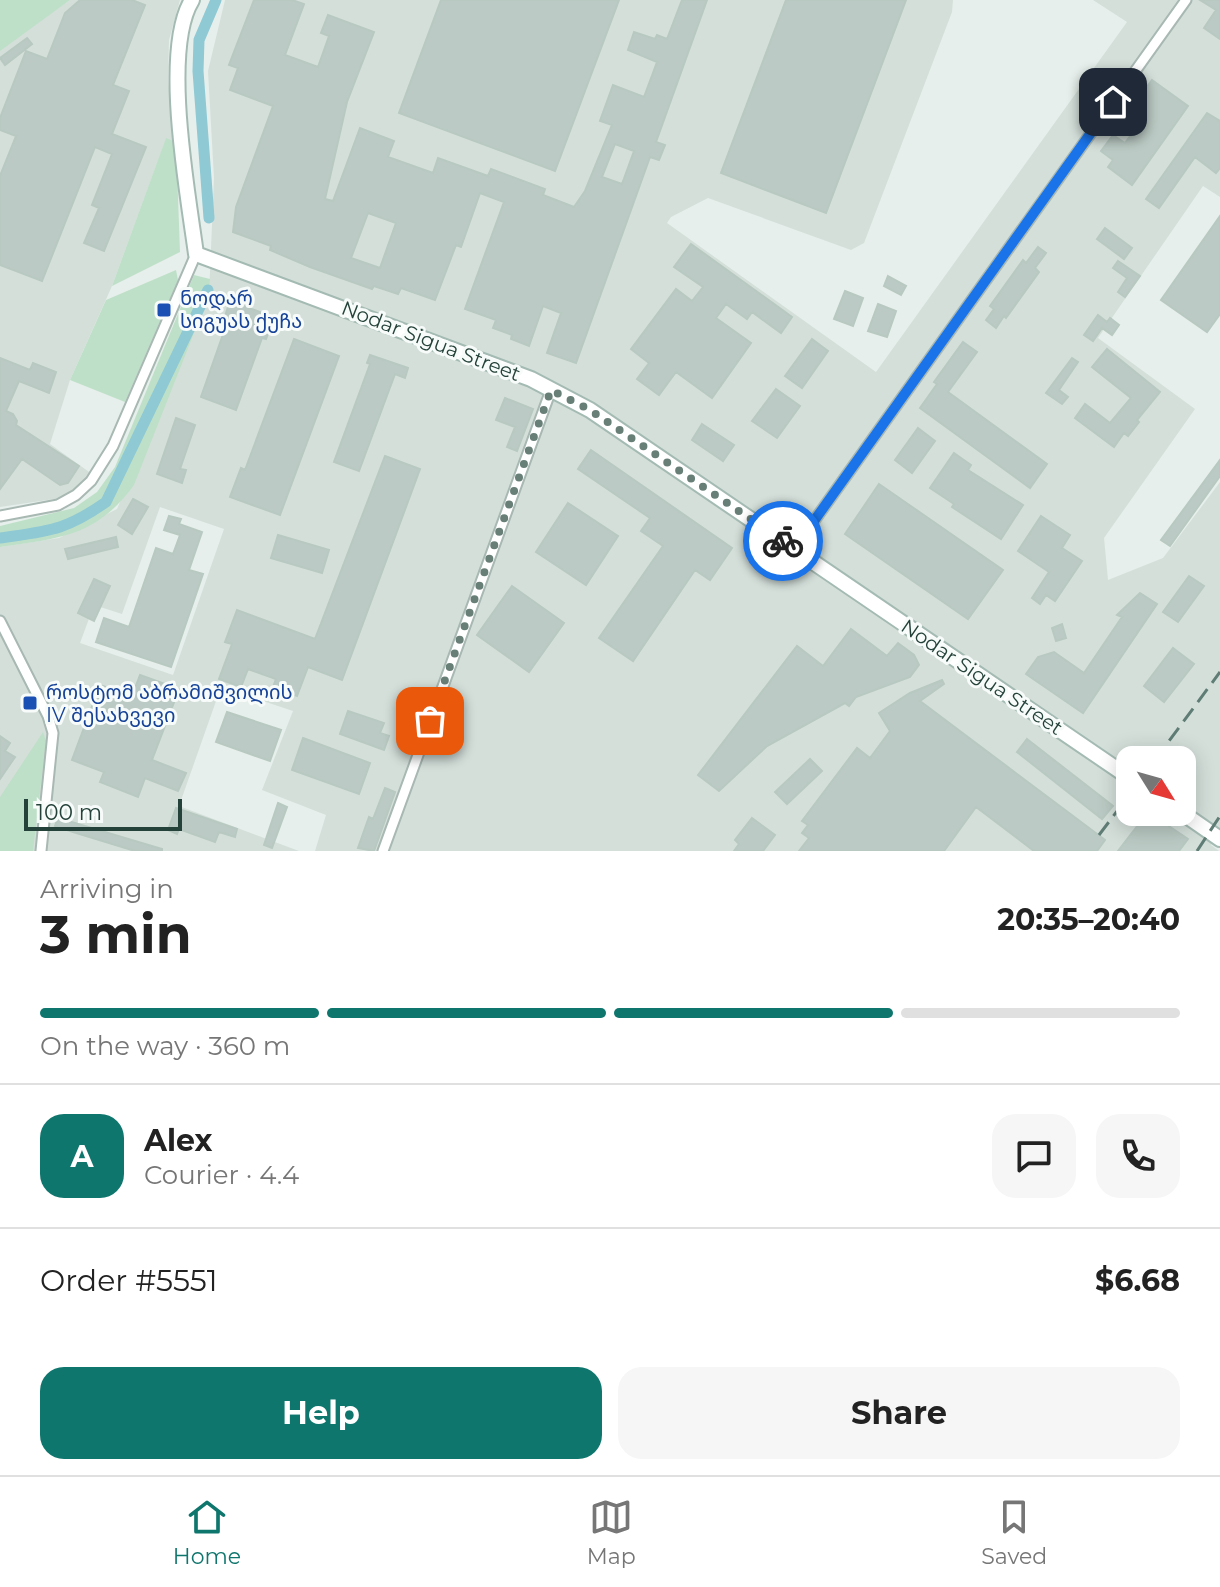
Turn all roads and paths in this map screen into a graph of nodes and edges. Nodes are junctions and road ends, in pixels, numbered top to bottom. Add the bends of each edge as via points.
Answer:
1 (192, 0) edge
2 (1186, 0) edge
3 (196, 254) junction
4 (551, 390) junction
5 (0, 516) edge
6 (794, 549) junction
7 (0, 621) edge
8 (1116, 768) edge
9 (1196, 822) edge
10 (1220, 839) edge
11 (41, 851) edge
12 (383, 851) edge

1 - 3 street via 179,39 178,72
2 - 6 street
3 - 4 street, Nodar Sigua Street via 435,341
3 - 5 street via 113,446 91,481 58,505
4 - 6 street, Nodar Sigua Street via 590,410
4 - 12 street
6 - 8 street, Nodar Sigua Street
7 - 11 street via 53,733
9 - 10 street

